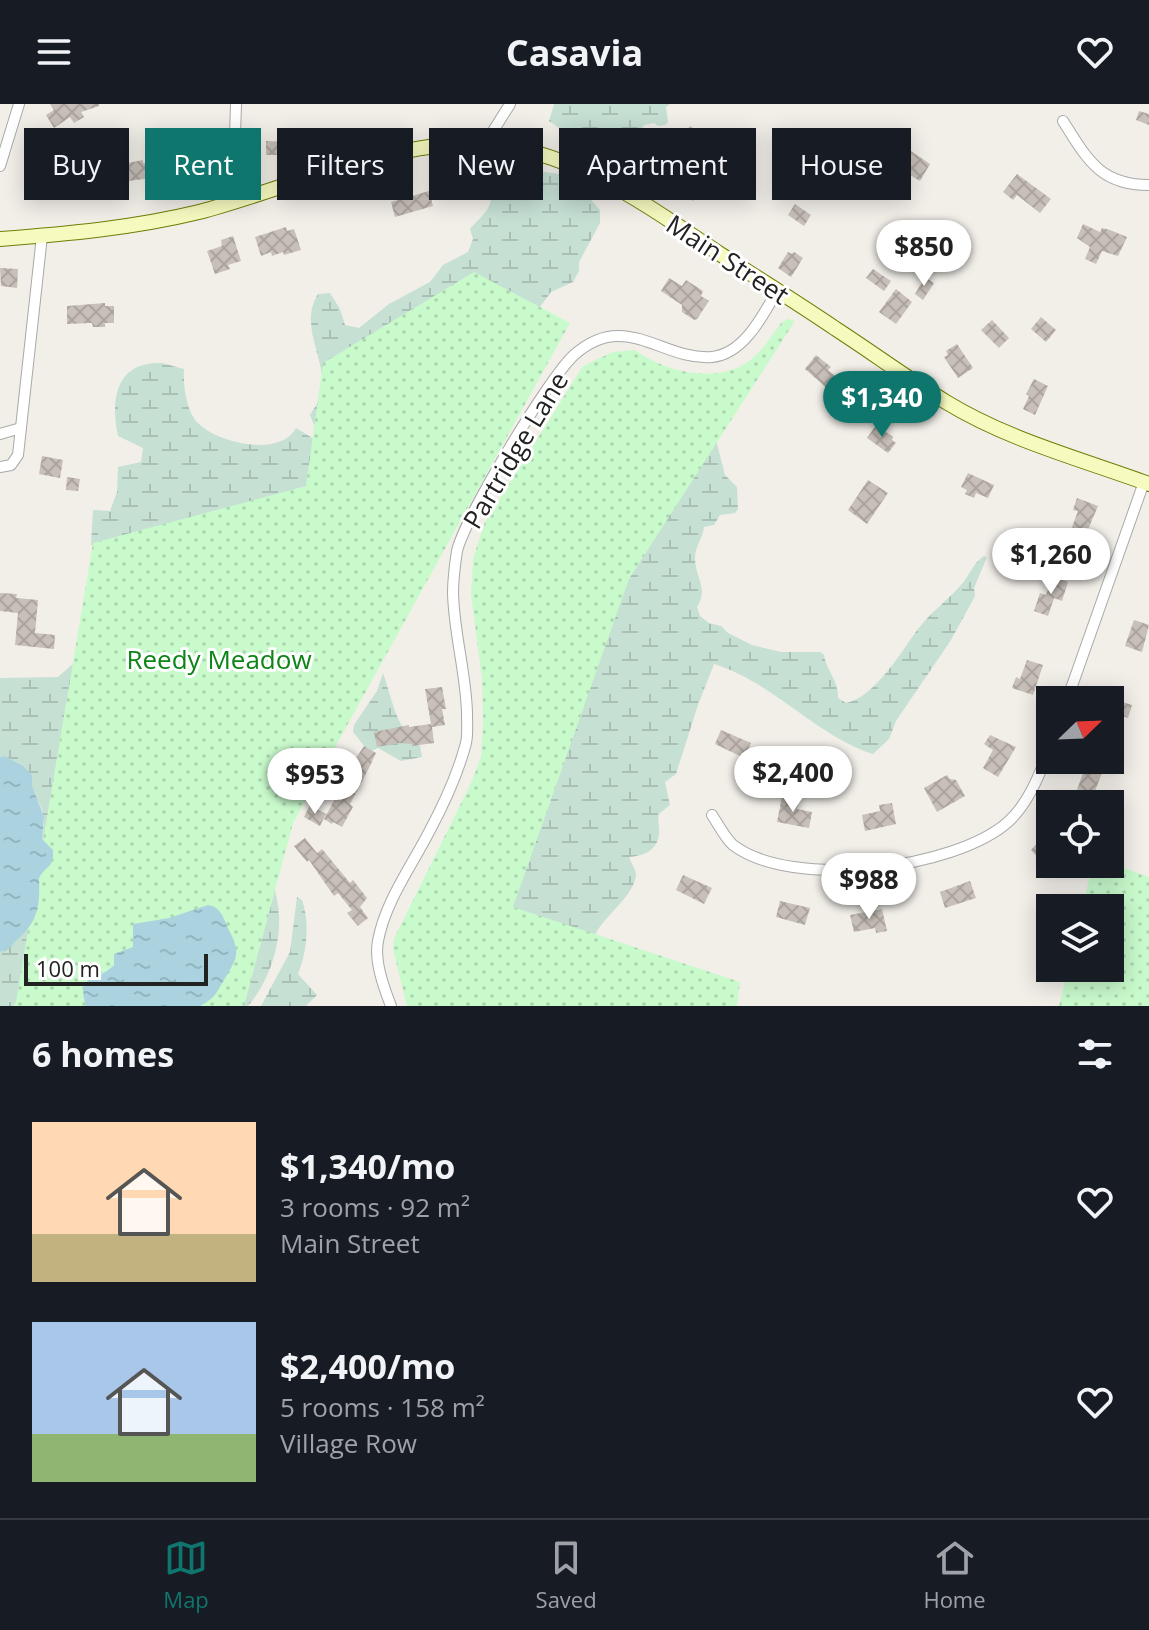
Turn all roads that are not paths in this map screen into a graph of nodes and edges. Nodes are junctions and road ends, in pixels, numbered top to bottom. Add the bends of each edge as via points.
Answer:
1 (19, 104) edge
2 (236, 104) edge
3 (510, 104) edge
4 (1063, 121) dead end
5 (235, 128) edge
6 (495, 128) edge
7 (429, 147) edge
8 (543, 156) edge
9 (0, 166) edge
10 (1149, 185) edge
11 (261, 193) edge
12 (239, 200) edge
13 (42, 236) junction
14 (0, 239) edge
15 (777, 291) junction
16 (21, 428) junction
17 (0, 434) edge
18 (0, 467) edge
19 (1146, 483) edge
20 (1072, 686) edge
21 (1039, 774) edge
22 (712, 815) dead end
23 (391, 1006) edge

1 - 9 street
2 - 5 street
3 - 6 street
4 - 10 street via 1108,177 1126,185
7 - 11 street, Main Street
8 - 15 street, Main Street via 603,180
12 - 13 street, Main Street via 136,226
13 - 14 street, Main Street
13 - 16 street
15 - 19 street, Main Street via 949,404
15 - 23 street, Partridge Lane via 759,324 735,347 713,357 632,336 610,336 587,345 545,394 476,508 458,549 453,593 467,690 467,740 452,784 406,871 377,944
16 - 17 street
16 - 18 street via 18,455 11,465
19 - 20 street
21 - 22 street via 1009,821 980,841 940,856 846,870 765,861 731,844

